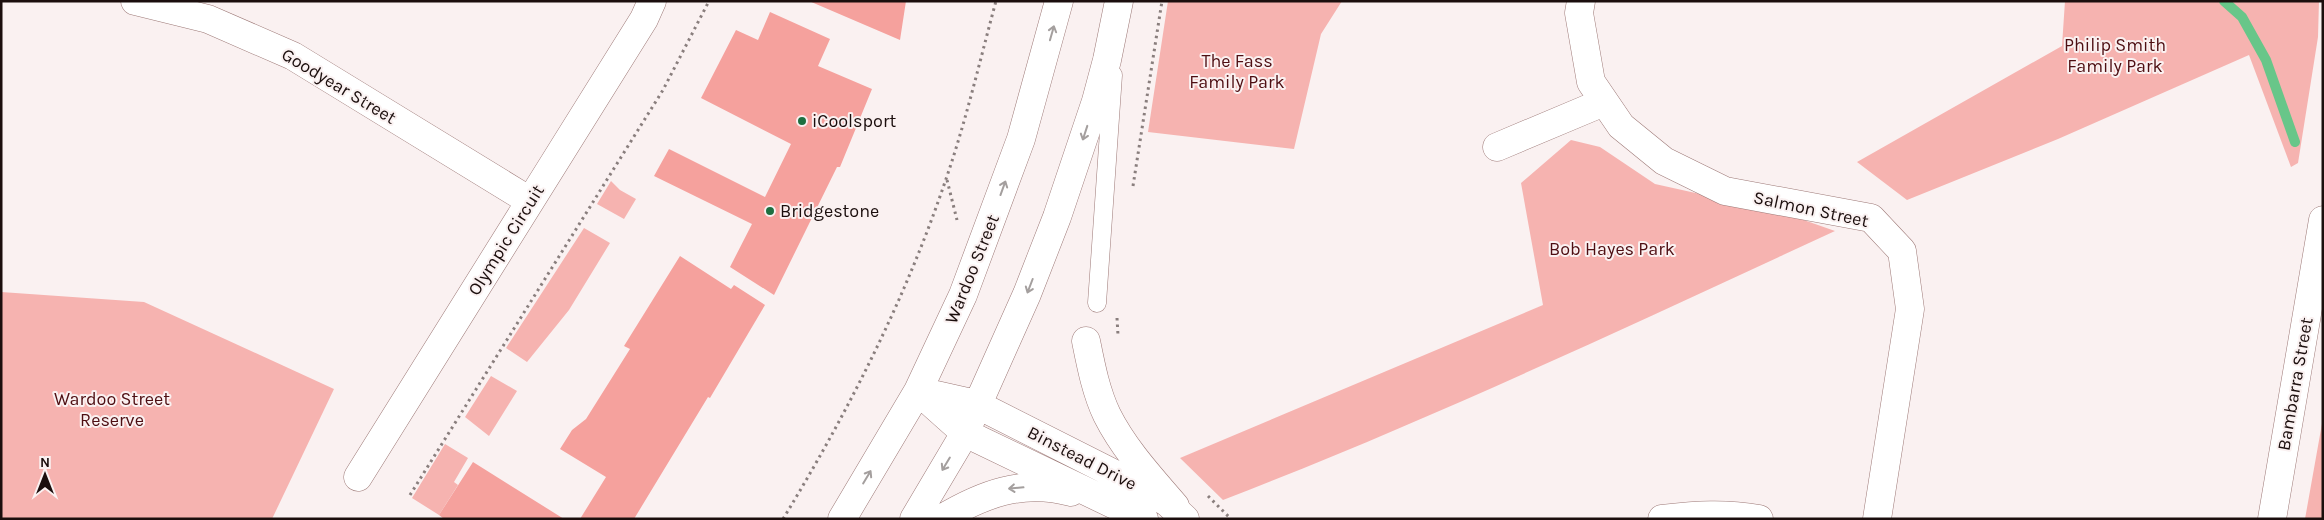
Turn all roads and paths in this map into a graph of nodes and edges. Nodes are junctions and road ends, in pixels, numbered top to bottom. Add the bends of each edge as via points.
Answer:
1 (135, 1) edge
2 (652, 1) edge
3 (709, 1) edge
4 (996, 1) edge
5 (1059, 1) edge
6 (1162, 1) edge
7 (1581, 1) edge
8 (1119, 4) edge
9 (168, 5) edge
10 (1604, 102) junction
11 (1498, 147) dead end
12 (1133, 190) dead end
13 (530, 201) junction
14 (2323, 220) edge
15 (1097, 303) dead end
16 (1118, 311) dead end
17 (1086, 341) dead end
18 (1118, 343) dead end
19 (918, 391) junction
20 (976, 404) junction
21 (965, 433) junction
22 (358, 478) dead end
23 (1204, 492) dead end
24 (410, 495) dead end
25 (1138, 516) edge
26 (1185, 518) edge
27 (783, 519) edge
28 (842, 519) edge
29 (914, 519) edge
30 (941, 519) edge
31 (1231, 519) edge
32 (1662, 519) edge
33 (1759, 519) edge
34 (1876, 519) edge
35 (2272, 519) edge

1 - 9 street, Goodyear Street
2 - 13 street, Olympic Circuit via 644,19
3 - 24 path via 663,90
4 - 27 path via 947,179 892,319
19 -> 5 street, Wardoo Street via 963,295 994,214 1021,139
6 - 12 path
7 - 10 street, Salmon Street via 1579,13 1591,82
8 - 15 lane
8 -> 20 street via 1098,93 1057,217 1012,329
9 - 13 street, Goodyear Street via 293,56
10 - 11 street
10 - 34 street, Salmon Street via 1621,126 1664,161 1725,192 1871,218 1902,251 1910,309
13 - 22 street, Olympic Circuit
14 - 35 street, Bambarra Street
16 - 18 path
17 - 26 street, Binstead Drive via 1094,379 1108,416 1134,455
19 - 20 street, Binstead Drive
19 - 21 street, Binstead Drive
28 -> 19 street, Wardoo Street
20 - 21 street
20 - 26 street, Binstead Drive via 1154,494
21 - 25 street, Binstead Drive
21 -> 29 street
23 - 31 path
25 -> 30 street, Binstead Drive via 1070,492 1035,487 1008,488 986,495
32 - 33 street via 1708,514

